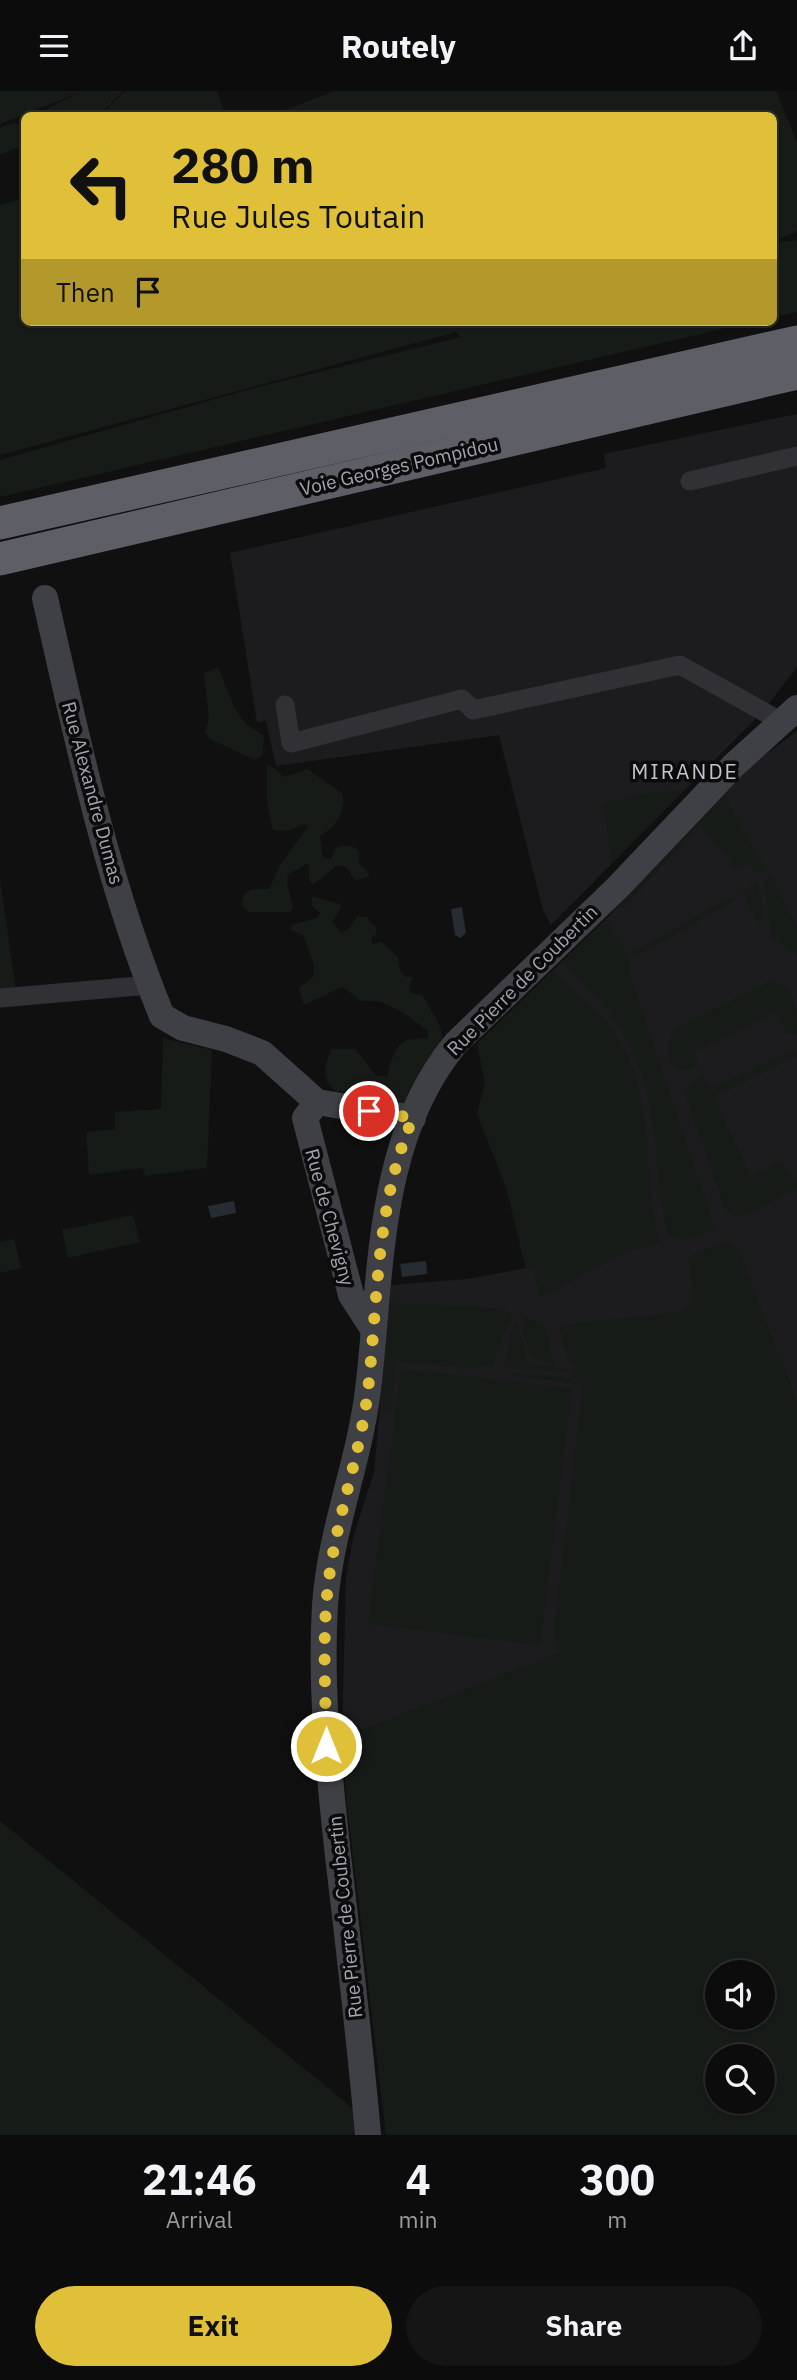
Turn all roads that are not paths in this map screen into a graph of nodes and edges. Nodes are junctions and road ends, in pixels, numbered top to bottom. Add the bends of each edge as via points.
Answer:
1 (797, 327) edge
2 (797, 342) edge
3 (748, 353) junction
4 (790, 376) edge
5 (797, 456) edge
6 (690, 481) dead end
7 (0, 523) edge
8 (0, 559) edge
9 (46, 598) dead end
10 (285, 705) dead end
11 (789, 715) edge
12 (150, 985) junction
13 (0, 998) edge
14 (317, 1102) junction
15 (413, 1118) junction
16 (373, 1329) junction
17 (368, 2135) edge

1 - 3 highway via 771,335
2 - 3 highway, Voie Georges Pompidou
3 - 7 highway, Voie Georges Pompidou
4 - 8 highway, Voie Georges Pompidou
5 - 6 street
9 - 12 main road, Rue Alexandre Dumas via 96,819
10 - 11 street, Rue Pierre de Coubertin via 291,743 462,699 473,710 680,665
11 - 15 main road, Rue Pierre de Coubertin via 456,1043 438,1065
12 - 13 street
12 - 14 main road, Rue Alexandre Dumas via 162,1016 183,1028 262,1053
14 - 15 main road
14 - 16 main road, Rue de Chevigny via 305,1118 351,1295
15 - 16 main road, Rue Pierre de Coubertin via 393,1177
16 - 17 main road, Rue Pierre de Coubertin via 368,1392 325,1605 326,1746

